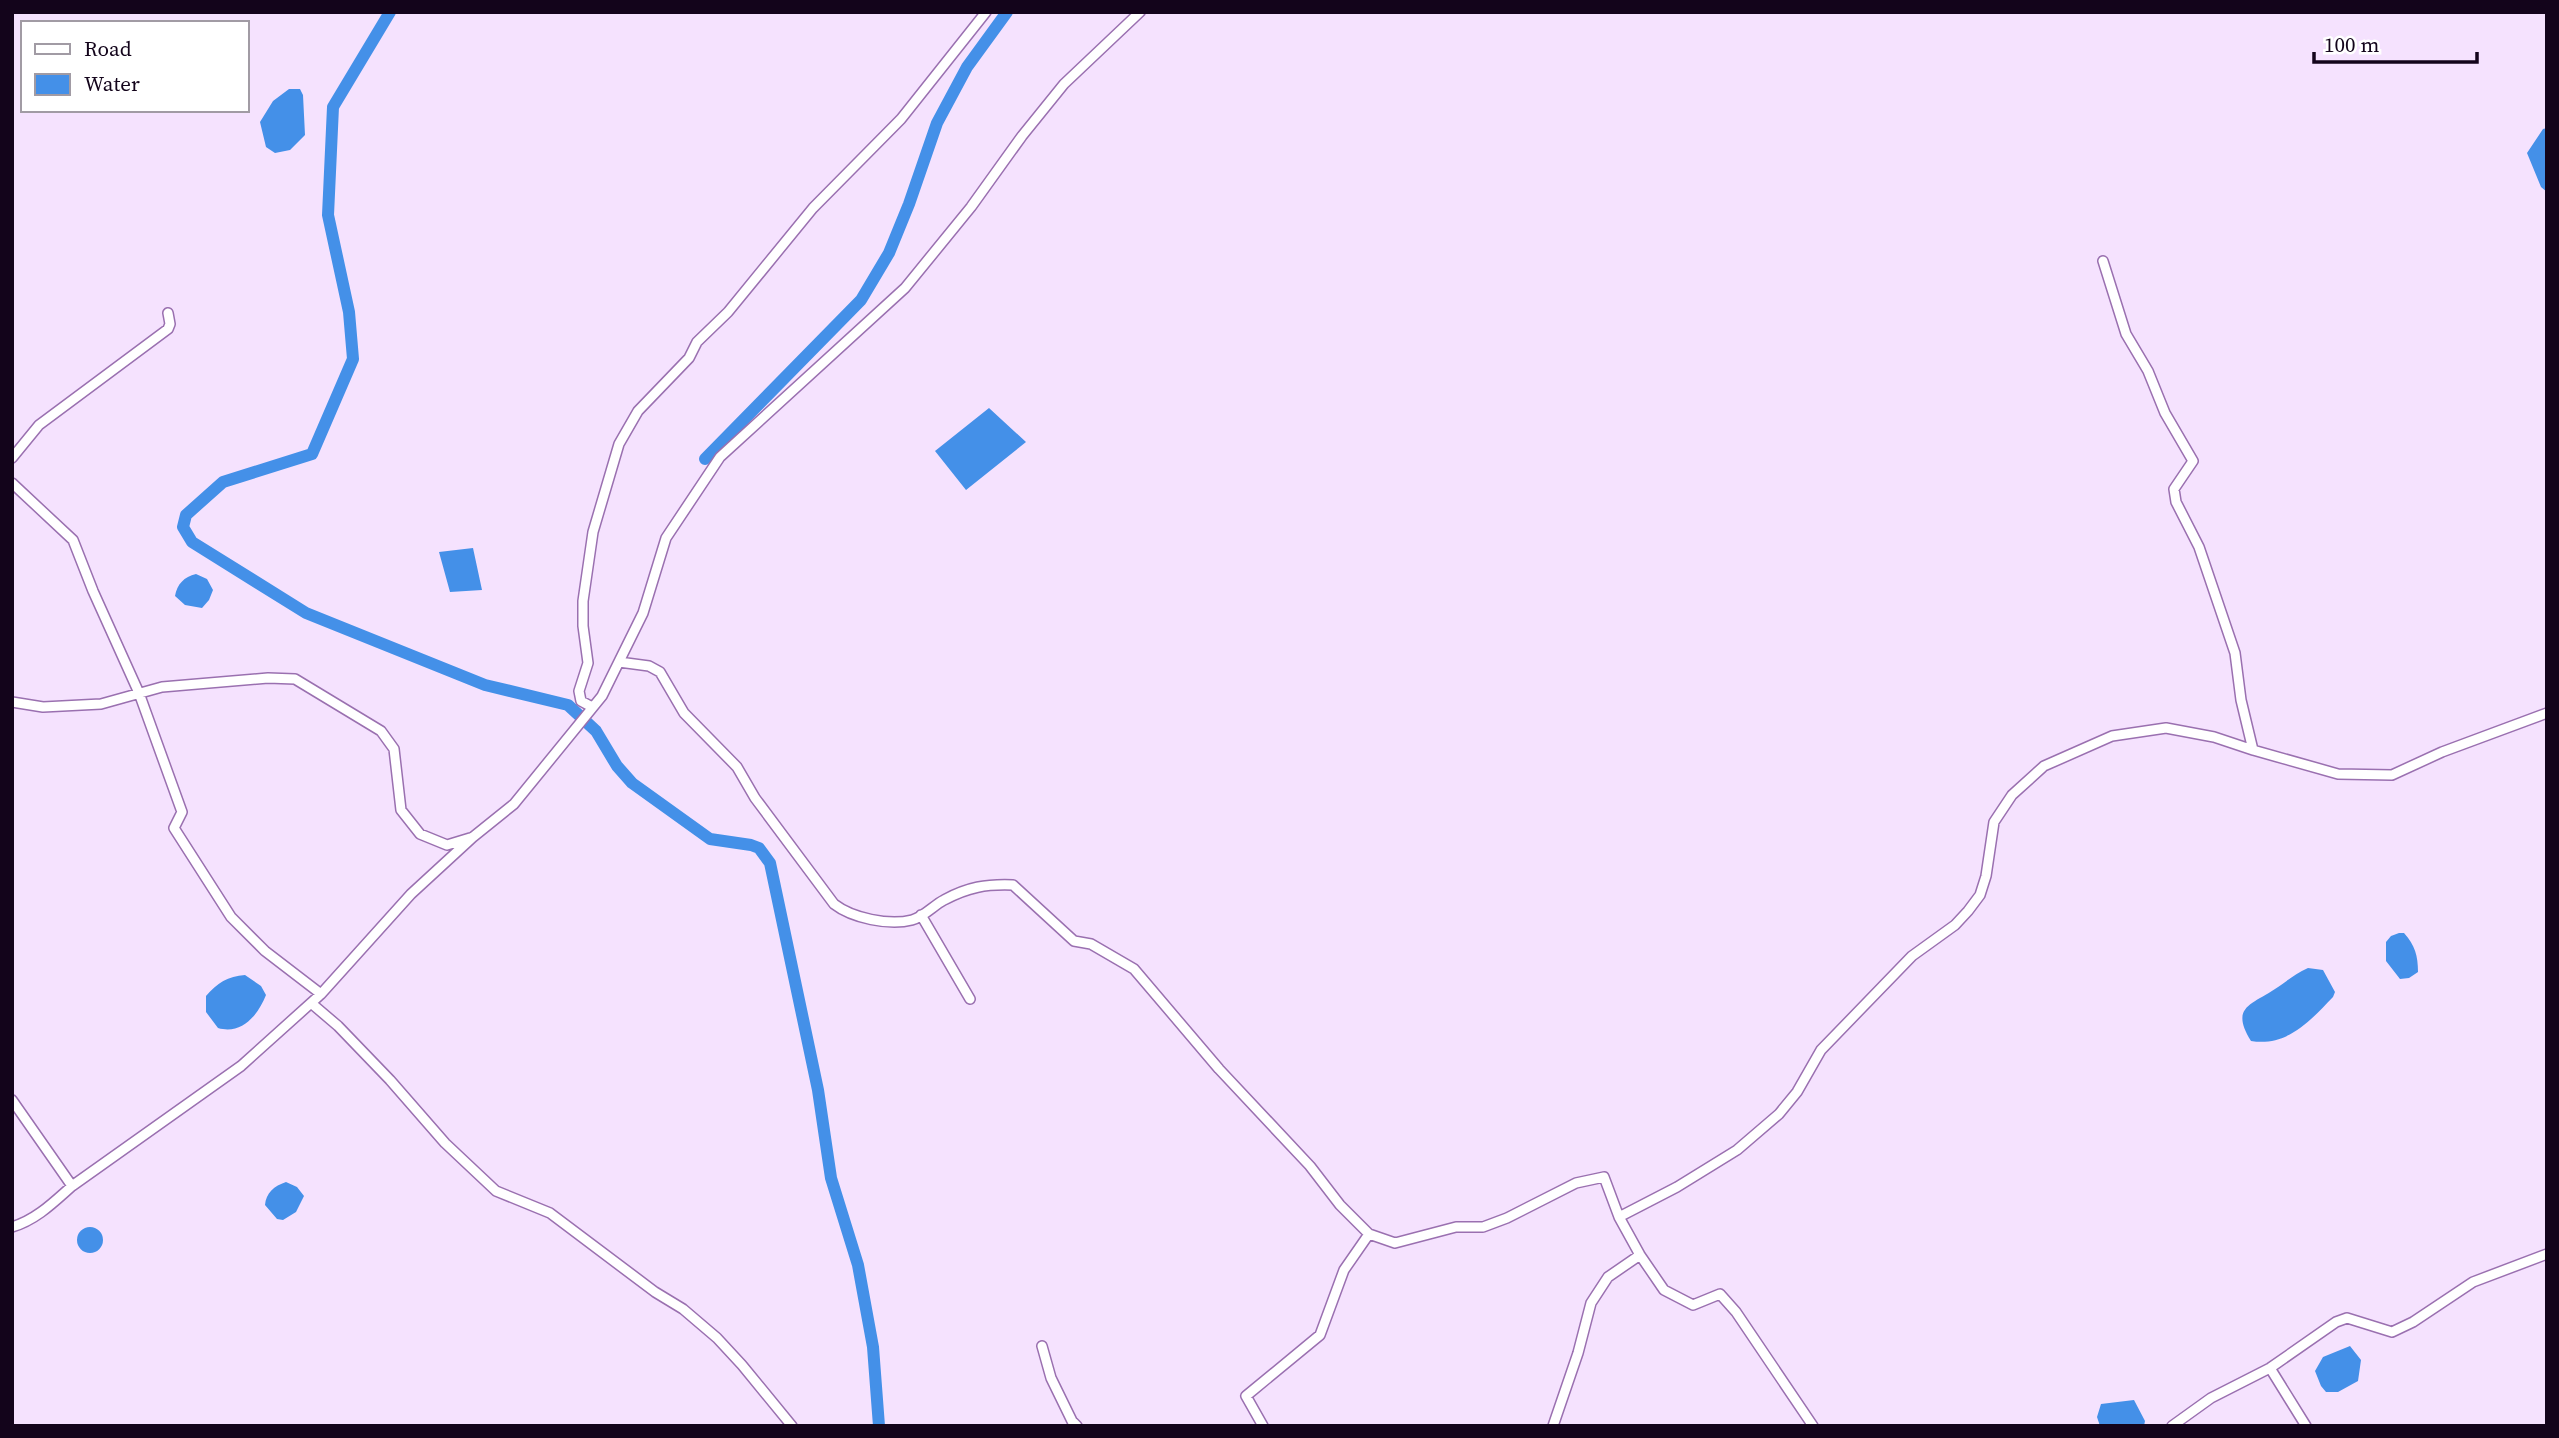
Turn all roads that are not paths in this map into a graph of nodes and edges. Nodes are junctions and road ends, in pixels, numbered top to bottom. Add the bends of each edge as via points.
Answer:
1 (986, 12) edge
2 (1140, 12) edge
3 (2103, 261) dead end
4 (169, 313) dead end
5 (12, 458) edge
6 (12, 483) edge
7 (619, 662) junction
8 (139, 693) junction
9 (12, 702) edge
10 (592, 707) junction
11 (2547, 713) edge
12 (2253, 750) junction
13 (473, 837) junction
14 (921, 915) junction
15 (321, 994) junction
16 (970, 999) dead end
17 (311, 1003) junction
18 (12, 1100) edge
19 (72, 1186) junction
20 (1619, 1217) junction
21 (12, 1227) edge
22 (1370, 1234) junction
23 (2547, 1254) edge
24 (1640, 1255) junction
25 (1042, 1346) dead end
26 (2270, 1368) junction
27 (792, 1426) edge
28 (1077, 1426) edge
29 (1263, 1426) edge
30 (1553, 1426) edge
31 (1813, 1426) edge
32 (2172, 1426) edge
33 (2306, 1426) edge

1 - 10 street via 901,119 813,208 728,312 697,342 689,358 638,411 619,444 593,531 585,578 583,626 588,663 579,691 580,701
2 - 7 street via 1064,84 905,289 720,457 666,538 643,613
3 - 12 street via 2126,334 2193,461 2174,489 2176,502 2199,547 2235,653
4 - 5 street via 168,330 39,425
6 - 8 street via 74,540
7 - 10 street
7 - 14 street via 660,672 684,713 737,768 834,904 844,912 888,922
8 - 9 street via 101,704
8 - 13 street via 162,687 295,679 381,730 394,749 401,810 420,834 447,845
8 - 15 street via 182,812 174,828 231,917
10 - 13 street via 514,804
11 - 12 street via 2392,775 2337,774
12 - 20 street via 2166,728 2112,736 2044,766 2012,795 1994,822 1986,876 1968,911 1912,956 1821,1050 1797,1093 1779,1114 1737,1150
13 - 15 street via 411,894
14 - 16 street
14 - 22 street via 984,884 1013,885 1073,941 1091,944 1134,969
15 - 17 street
17 - 19 street via 241,1066
17 - 27 street via 496,1191 550,1213 683,1309 717,1338
18 - 19 street
19 - 21 street
20 - 22 street via 1604,1177 1576,1183 1483,1227 1456,1227 1395,1243
20 - 24 street
22 - 29 street via 1343,1270 1320,1335 1246,1396
23 - 26 street via 2473,1282 2392,1332 2347,1318 2336,1322
24 - 30 street via 1608,1277 1591,1303
24 - 31 street via 1664,1290 1693,1305 1720,1294
25 - 28 street via 1051,1378
26 - 32 street via 2211,1398
26 - 33 street

